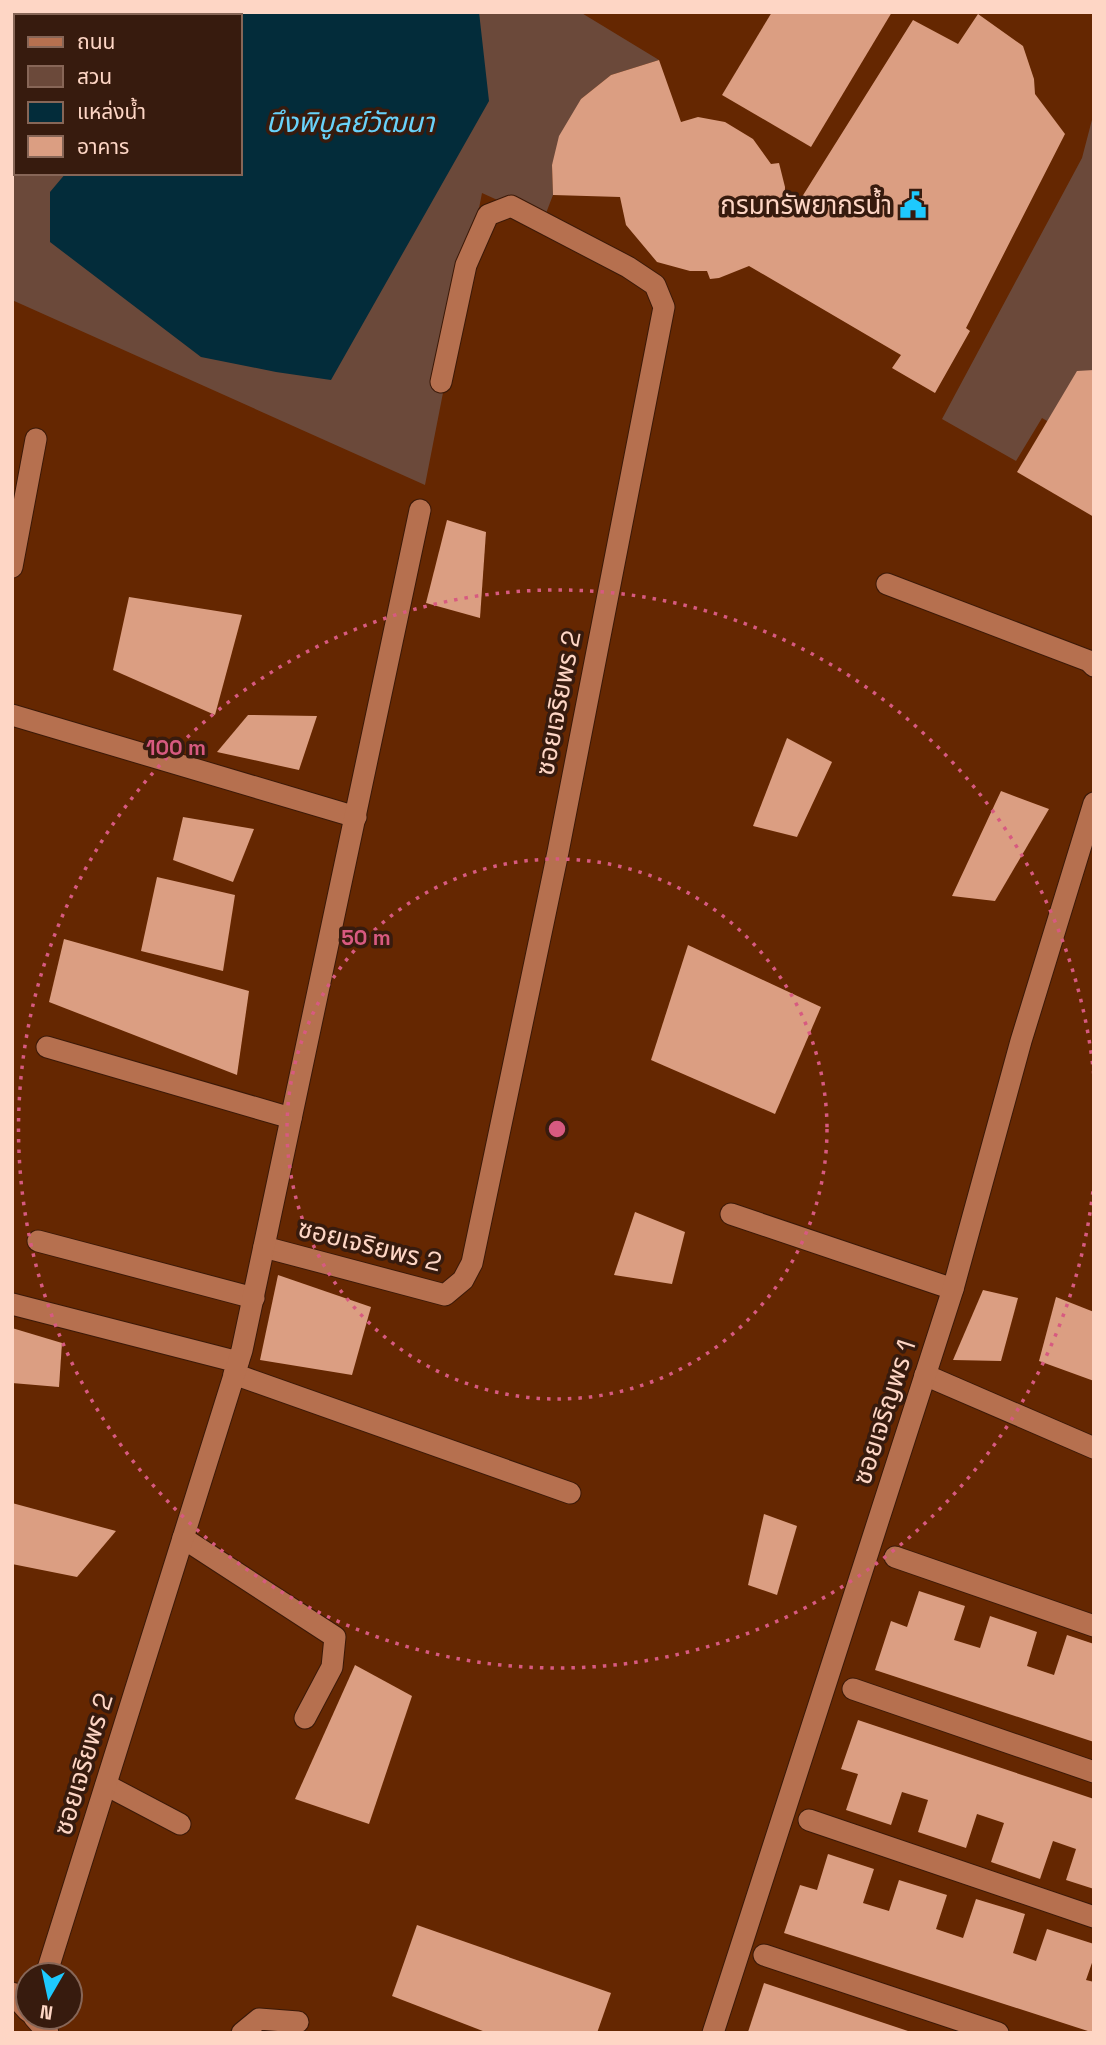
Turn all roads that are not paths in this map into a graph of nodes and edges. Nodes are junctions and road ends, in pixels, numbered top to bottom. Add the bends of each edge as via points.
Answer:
1 (440, 382) dead end
2 (36, 439) dead end
3 (420, 510) dead end
4 (12, 567) edge
5 (887, 584) dead end
6 (1094, 666) edge
7 (12, 715) edge
8 (1094, 803) edge
9 (356, 817) junction
10 (47, 1047) dead end
11 (292, 1118) junction
12 (731, 1214) dead end
13 (38, 1241) dead end
14 (264, 1247) junction
15 (953, 1289) junction
16 (254, 1298) junction
17 (12, 1304) edge
18 (236, 1368) junction
19 (925, 1375) junction
20 (1094, 1448) edge
21 (570, 1493) dead end
22 (183, 1538) junction
23 (895, 1557) dead end
24 (1094, 1626) edge
25 (853, 1689) dead end
26 (305, 1718) dead end
27 (1094, 1772) edge
28 (106, 1785) junction
29 (809, 1820) dead end
30 (180, 1825) dead end
31 (1094, 1917) edge
32 (764, 1955) dead end
33 (50, 1961) edge
34 (298, 2022) dead end
35 (242, 2033) edge
36 (713, 2033) edge
37 (998, 2033) edge

1 - 14 street, ซอยเจริยพร 2 via 466,265 488,215 511,206 655,285 664,307 472,1263 463,1280 445,1295
2 - 4 street
3 - 9 street, ซอยเจริยพร 2
5 - 6 street
7 - 9 street
8 - 15 street, ซอยเจริญพร 1 via 1021,1041
9 - 11 street, ซอยเจริยพร 2
10 - 11 street
11 - 14 street, ซอยเจริยพร 2
12 - 15 street
13 - 16 street
14 - 16 street, ซอยเจริยพร 2
15 - 19 street, ซอยเจริญพร 1
16 - 18 street, ซอยเจริยพร 2
17 - 18 street
18 - 21 street
18 - 22 street, ซอยเจริยพร 2
19 - 20 street
19 - 36 street, ซอยเจริญพร 1
22 - 26 street via 335,1637 332,1667
22 - 28 street, ซอยเจริยพร 2
23 - 24 street
25 - 27 street
28 - 30 street
28 - 33 street, ซอยเจริยพร 2
29 - 31 street
32 - 37 street
34 - 35 street via 259,2019

